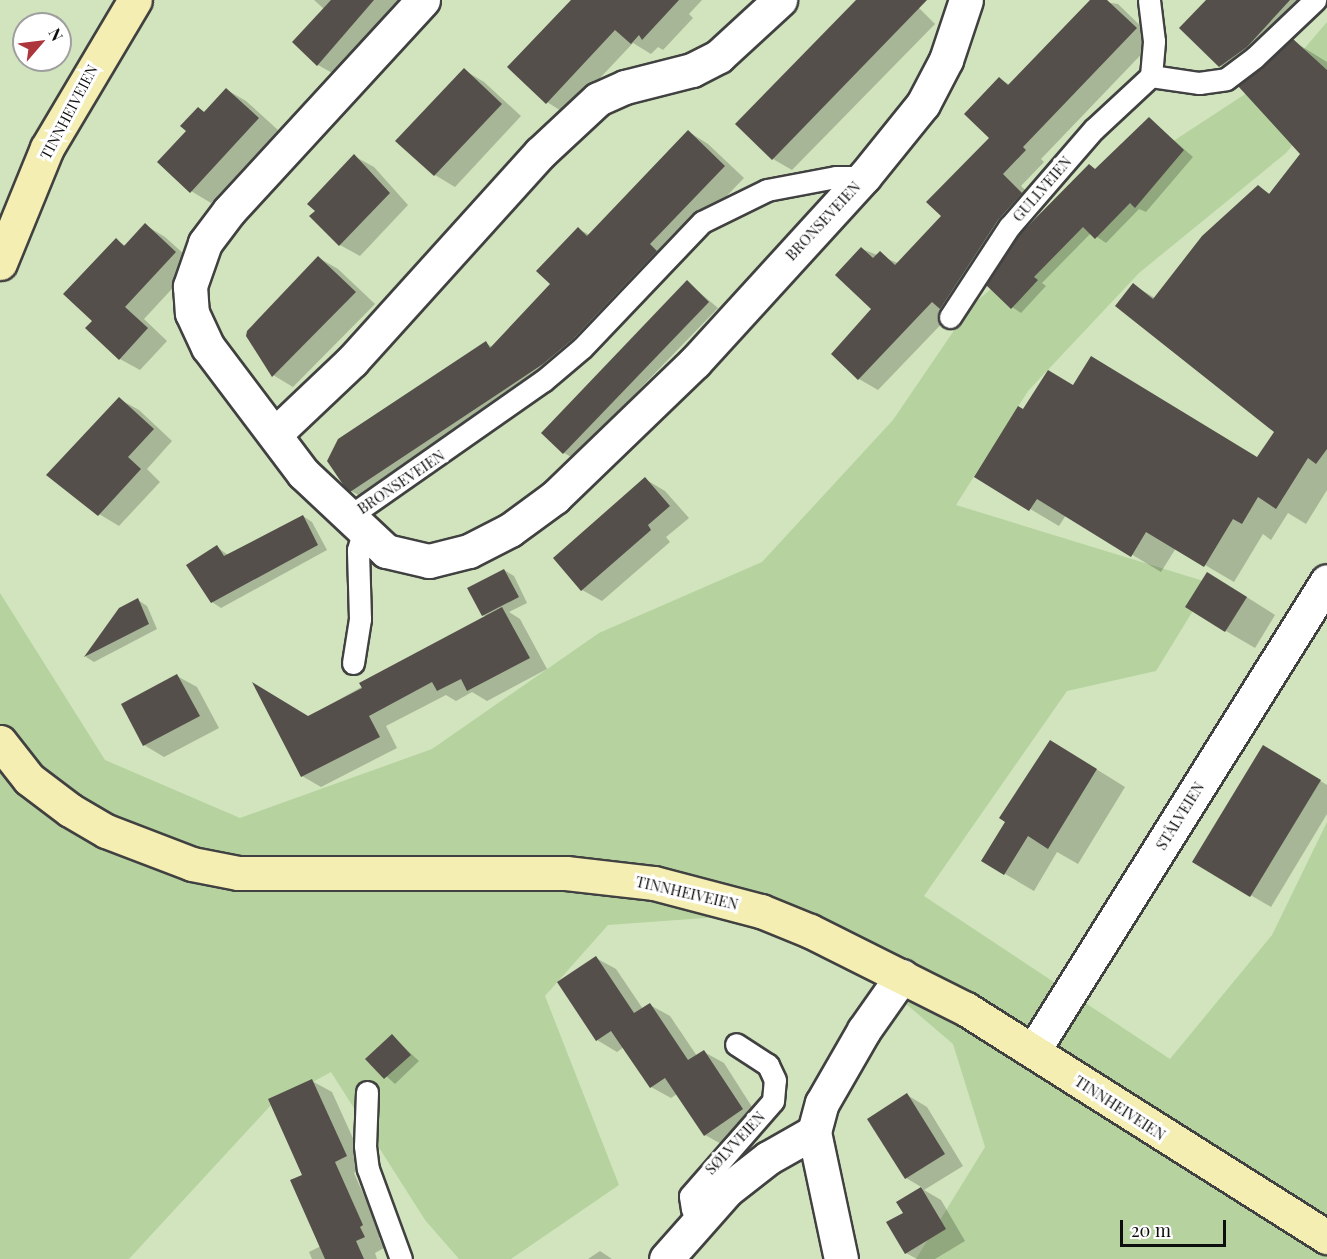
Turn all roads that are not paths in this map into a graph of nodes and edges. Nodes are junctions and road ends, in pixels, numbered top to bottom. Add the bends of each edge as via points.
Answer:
1 (135, 0) edge
2 (423, 0) edge
3 (780, 0) edge
4 (966, 0) edge
5 (1149, 0) edge
6 (1315, 0) edge
7 (1151, 76) junction
8 (864, 177) junction
9 (0, 263) edge
10 (950, 317) dead end
11 (275, 434) junction
12 (355, 526) junction
13 (1327, 581) edge
14 (353, 663) dead end
15 (0, 742) edge
16 (902, 976) junction
17 (736, 1044) dead end
18 (1033, 1051) junction
19 (367, 1092) dead end
20 (814, 1132) junction
21 (701, 1219) junction
22 (1327, 1237) edge
23 (401, 1259) edge
24 (666, 1259) edge
25 (841, 1259) edge

1 - 9 street, TINNHEIVEIEN via 47,148
2 - 11 street, BRONSEVEIEN via 229,211 205,243 190,286 192,314 208,347
3 - 11 street via 719,56 692,70 625,87 598,99 540,153 352,361
4 - 8 street via 946,60 922,104
5 - 7 lane via 1154,41
6 - 7 lane via 1226,79 1198,83
7 - 10 lane, GULLVEIEN via 1094,129 1010,227
8 - 12 lane, BRONSEVEIEN via 836,177 767,190 702,222 582,348
8 - 12 street, BRONSEVEIEN via 695,362 600,458 510,530 470,551 429,561 386,551
11 - 12 street, BRONSEVEIEN via 303,473
12 - 14 lane via 360,619
13 - 18 street, STÅLVEIEN
15 - 16 street, TINNHEIVEIEN via 29,779 70,810 106,831 192,864 238,873 566,873 654,883 761,911
16 - 18 street, TINNHEIVEIEN via 966,1009
16 - 20 street via 864,1030 822,1103
17 - 21 lane, SØLVVEIEN via 768,1065 775,1080 773,1101 690,1196 692,1209
18 - 22 street, TINNHEIVEIEN
19 - 23 lane via 364,1146 368,1169
20 - 21 street, SØLVVEIEN via 768,1158 727,1190
20 - 25 street
21 - 24 street, SØLVVEIEN

